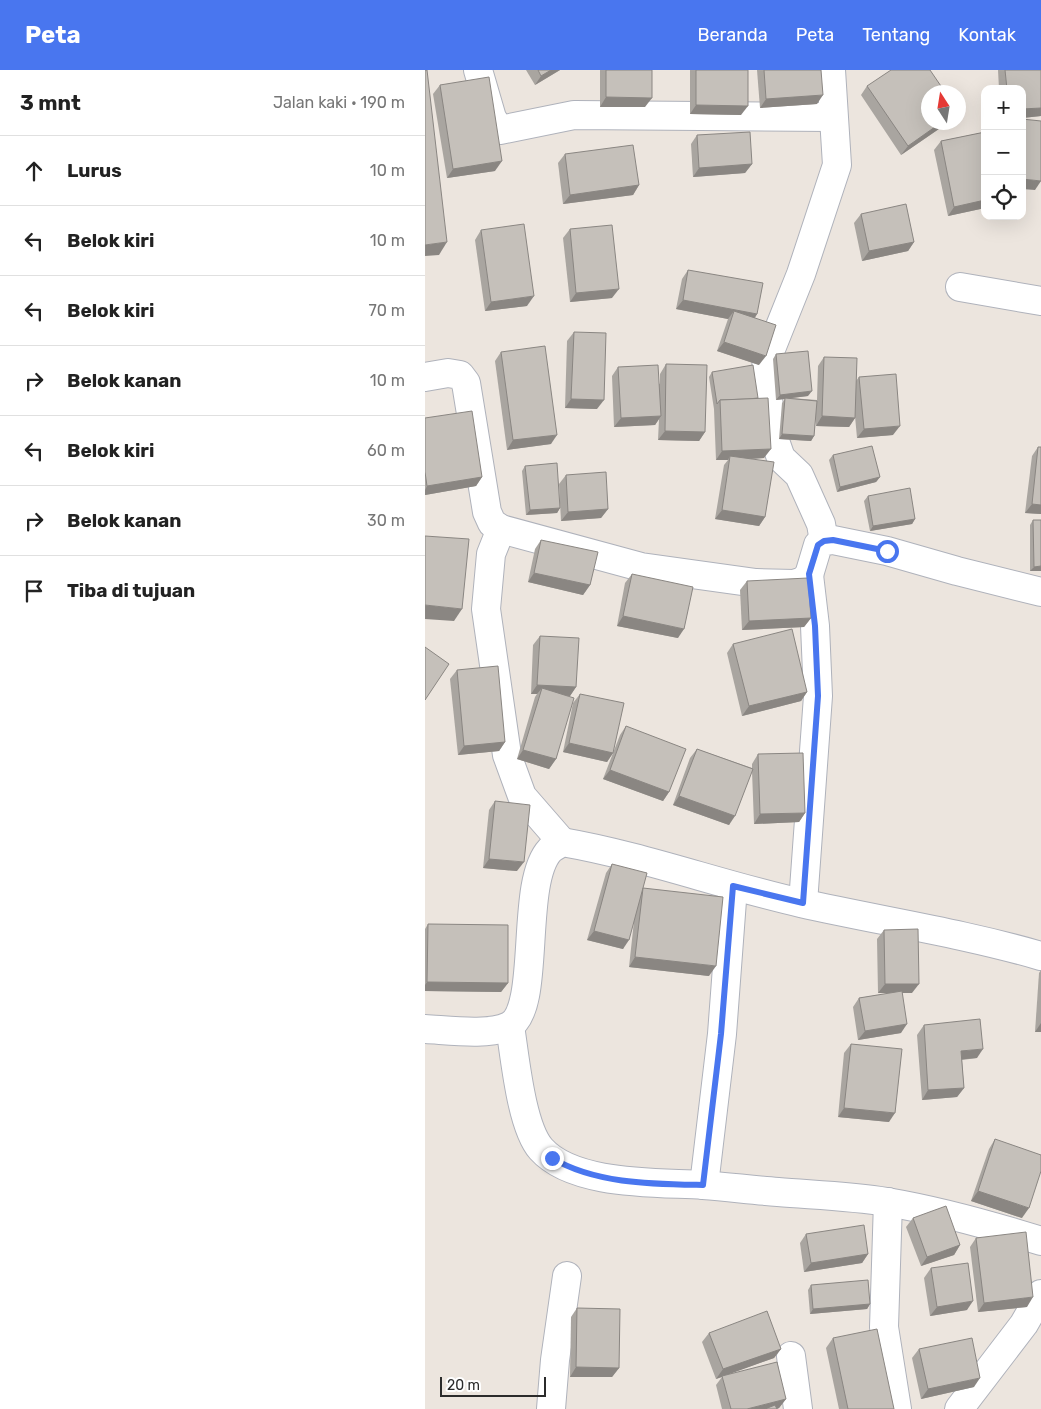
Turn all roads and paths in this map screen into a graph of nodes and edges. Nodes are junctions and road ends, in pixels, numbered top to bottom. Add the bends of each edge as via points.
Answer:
1 (477, 70) edge
2 (831, 70) edge
3 (832, 117) junction
4 (960, 287) dead end
5 (1041, 301) edge
6 (425, 377) edge
7 (501, 529) junction
8 (824, 541) junction
9 (809, 574) junction
10 (1041, 592) edge
11 (562, 842) junction
12 (733, 886) junction
13 (803, 903) junction
14 (1040, 951) edge
15 (510, 1026) junction
16 (425, 1029) edge
17 (703, 1185) junction
18 (888, 1202) junction
19 (1041, 1240) edge
20 (567, 1276) dead end
21 (1041, 1294) edge
22 (791, 1356) dead end
23 (551, 1409) edge
24 (798, 1409) edge
25 (897, 1409) edge
26 (959, 1409) edge

1 - 3 street via 492,118 500,130 574,115
2 - 3 street
3 - 8 street via 837,165 801,274 767,359 765,378 773,435 781,458 799,475 821,524
4 - 5 street
6 - 7 street via 460,375 466,383 487,512 492,523
7 - 9 street via 650,569 756,583 794,584
7 - 11 street via 491,554 486,609 507,755 522,796
8 - 9 street via 815,549
8 - 10 street via 887,551
9 - 13 street via 818,696
11 - 12 street
11 - 15 street via 549,851 537,884 524,1005
12 - 13 street
12 - 17 street via 721,1034
13 - 14 street
15 - 16 street via 476,1031
15 - 17 street via 526,1117 531,1135 541,1150 569,1168 604,1177
17 - 18 street
18 - 19 street via 955,1216
18 - 25 street via 884,1328
20 - 23 street
21 - 26 street via 1024,1324
22 - 24 street

